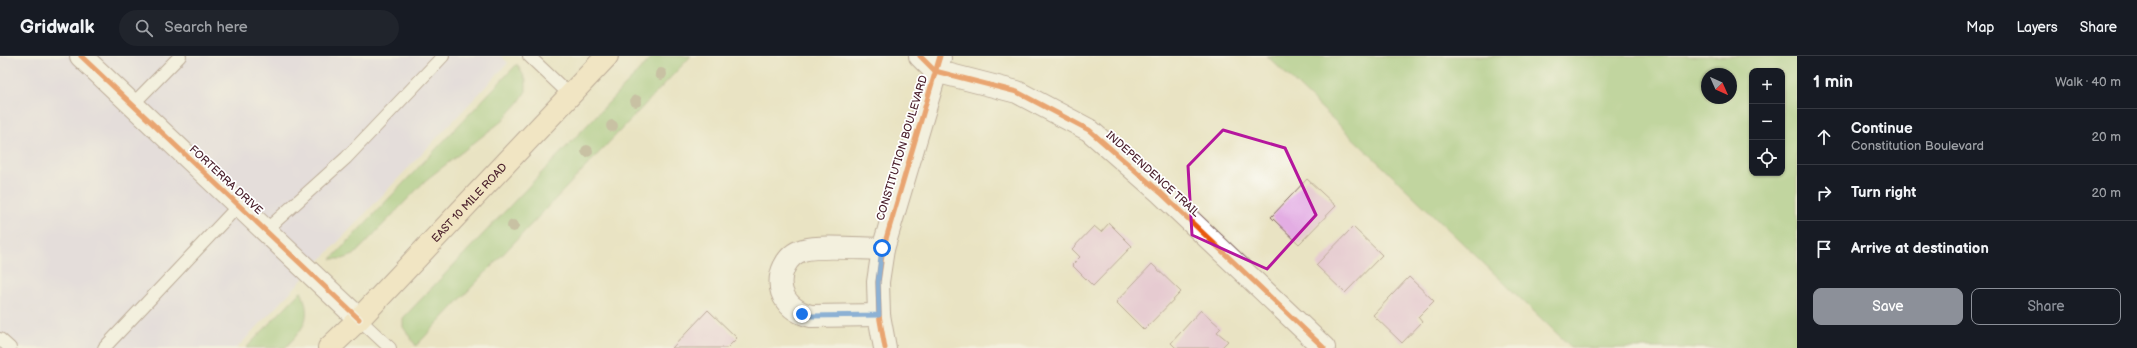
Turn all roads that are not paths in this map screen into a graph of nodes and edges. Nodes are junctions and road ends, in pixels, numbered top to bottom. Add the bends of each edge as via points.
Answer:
1 (81, 56) edge
2 (180, 56) edge
3 (442, 56) edge
4 (529, 56) edge
5 (607, 56) edge
6 (920, 56) edge
7 (938, 64) edge
8 (570, 95) junction
9 (132, 105) junction
10 (238, 206) junction
11 (266, 230) junction
12 (882, 248) junction
13 (879, 315) junction
14 (359, 319) junction
15 (0, 339) edge
16 (10, 348) edge
17 (104, 348) edge
18 (329, 348) edge
19 (390, 348) edge
20 (885, 348) edge
21 (1324, 348) edge

1 - 9 street, FORTERRA DRIVE
2 - 9 lane
3 - 11 lane via 443,58 346,158
4 - 8 lane
5 - 8 main road, EAST 10 MILE ROAD
6 - 7 street, CONSTITUTION BOULEVARD
7 - 12 street, CONSTITUTION BOULEVARD
7 - 21 street, INDEPENDENCE TRAIL via 1017,92 1089,130 1162,193
8 - 14 main road, EAST 10 MILE ROAD
9 - 10 street, FORTERRA DRIVE
10 - 11 street, FORTERRA DRIVE
10 - 17 lane
11 - 14 street, FORTERRA DRIVE
12 - 13 street, CONSTITUTION BOULEVARD via 878,282
12 - 13 street via 805,250 790,258 781,274 782,293 802,314
13 - 20 street, CONSTITUTION BOULEVARD
14 - 18 main road, EAST 10 MILE ROAD
14 - 19 lane
15 - 16 lane

